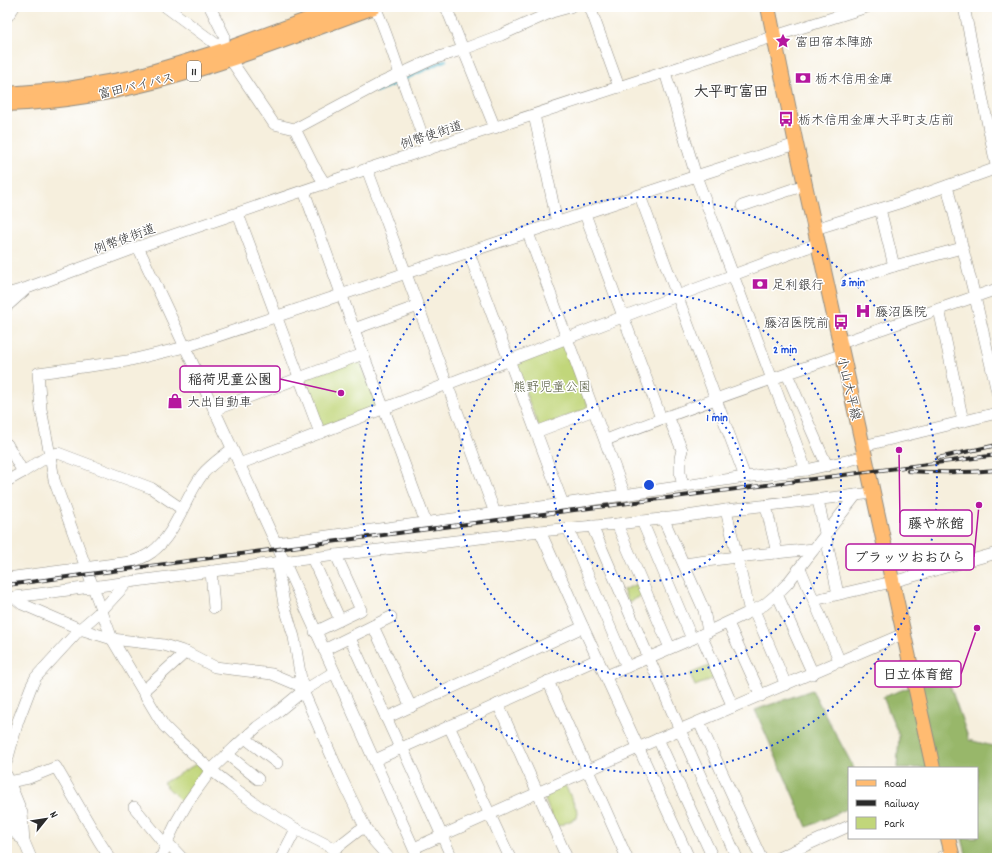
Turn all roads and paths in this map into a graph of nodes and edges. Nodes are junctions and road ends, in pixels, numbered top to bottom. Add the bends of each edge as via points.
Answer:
1 (14, 7) edge
2 (166, 7) edge
3 (210, 7) edge
4 (342, 7) edge
5 (374, 7) edge
6 (446, 7) edge
7 (570, 7) edge
8 (590, 7) edge
9 (768, 7) edge
10 (866, 7) edge
11 (964, 7) edge
12 (7, 17) edge
13 (775, 36) junction
14 (464, 49) junction
15 (227, 55) junction
16 (666, 72) junction
17 (400, 75) junction
18 (619, 87) junction
19 (7, 94) edge
20 (7, 104) edge
21 (534, 115) junction
22 (495, 128) junction
23 (294, 129) junction
24 (796, 144) junction
25 (428, 150) junction
26 (997, 169) edge
27 (367, 170) junction
28 (696, 176) junction
29 (324, 184) junction
30 (805, 185) junction
31 (947, 186) junction
32 (304, 191) junction
33 (640, 196) junction
34 (742, 206) dead end
35 (880, 209) junction
36 (238, 214) junction
37 (585, 214) junction
38 (557, 223) junction
39 (815, 229) junction
40 (528, 233) junction
41 (819, 244) junction
42 (138, 248) junction
43 (962, 248) junction
44 (469, 253) junction
45 (894, 266) junction
46 (406, 274) junction
47 (733, 275) junction
48 (847, 281) dead end
49 (27, 288) junction
50 (997, 290) edge
51 (7, 294) edge
52 (341, 295) junction
53 (677, 296) junction
54 (975, 297) junction
55 (7, 306) edge
56 (418, 306) junction
57 (939, 310) junction
58 (277, 317) junction
59 (623, 317) junction
60 (354, 329) junction
61 (567, 338) junction
62 (185, 347) junction
63 (842, 349) junction
64 (363, 354) junction
65 (509, 361) junction
66 (787, 374) junction
67 (299, 377) junction
68 (772, 380) junction
69 (447, 385) junction
70 (997, 392) edge
71 (716, 399) junction
72 (384, 409) junction
73 (214, 410) junction
74 (594, 410) junction
75 (997, 413) edge
76 (664, 417) junction
77 (963, 421) junction
78 (536, 432) junction
79 (320, 433) junction
80 (606, 440) junction
81 (7, 444) edge
82 (232, 450) junction
83 (864, 451) junction
84 (50, 455) junction
85 (239, 464) junction
86 (827, 466) junction
87 (806, 470) junction
88 (23, 472) junction
89 (745, 477) junction
90 (7, 480) edge
91 (683, 486) junction
92 (874, 493) junction
93 (625, 495) junction
94 (856, 495) junction
95 (818, 500) junction
96 (563, 504) junction
97 (766, 506) junction
98 (182, 509) junction
99 (726, 510) junction
100 (496, 513) junction
101 (663, 518) junction
102 (642, 521) junction
103 (426, 523) junction
104 (617, 524) junction
105 (592, 526) junction
106 (568, 528) junction
107 (540, 531) junction
108 (825, 535) junction
109 (276, 543) junction
110 (814, 549) junction
111 (777, 553) junction
112 (997, 553) edge
113 (336, 555) junction
114 (736, 557) junction
115 (312, 558) junction
116 (280, 562) junction
117 (684, 564) junction
118 (87, 568) junction
119 (800, 568) junction
120 (211, 571) junction
121 (7, 578) edge
122 (128, 582) junction
123 (892, 582) junction
124 (94, 587) junction
125 (777, 594) junction
126 (838, 594) junction
127 (11, 598) edge
128 (814, 600) junction
129 (214, 608) dead end
130 (102, 610) junction
131 (752, 611) junction
132 (391, 617) dead end
133 (340, 620) junction
134 (728, 623) junction
135 (373, 626) junction
136 (583, 627) junction
137 (80, 629) junction
138 (316, 632) junction
139 (903, 634) junction
140 (700, 635) junction
141 (350, 638) junction
142 (112, 639) junction
143 (670, 648) junction
144 (324, 650) junction
145 (186, 652) junction
146 (649, 658) junction
147 (598, 659) junction
148 (840, 662) junction
149 (627, 667) junction
150 (334, 672) junction
151 (813, 674) junction
152 (606, 676) junction
153 (548, 681) junction
154 (786, 685) junction
155 (143, 691) junction
156 (303, 691) junction
157 (761, 696) junction
158 (498, 704) junction
159 (411, 706) junction
160 (733, 707) junction
161 (386, 718) junction
162 (699, 722) junction
163 (449, 726) junction
164 (680, 730) junction
165 (245, 738) junction
166 (658, 739) junction
167 (401, 748) junction
168 (638, 748) junction
169 (227, 754) junction
170 (375, 760) junction
171 (7, 761) edge
172 (277, 763) dead end
173 (933, 767) edge
174 (211, 770) junction
175 (588, 770) junction
176 (8, 778) edge
177 (258, 779) dead end
178 (538, 792) junction
179 (7, 801) edge
180 (134, 807) dead end
181 (490, 813) junction
182 (7, 822) edge
183 (848, 826) edge
184 (365, 827) junction
185 (296, 829) junction
186 (442, 835) junction
187 (948, 839) edge
188 (24, 842) junction
189 (167, 842) junction
190 (334, 853) edge
191 (416, 853) edge
192 (948, 856) edge
193 (161, 857) edge
194 (31, 858) edge
195 (110, 858) edge
196 (182, 858) edge
197 (280, 858) edge
198 (389, 858) edge
199 (452, 858) edge
200 (510, 858) edge
201 (568, 858) edge
202 (627, 858) edge
203 (689, 858) edge
204 (713, 858) edge
205 (737, 858) edge
206 (761, 858) edge
207 (778, 858) edge

1 - 12 street
2 - 15 street
3 - 15 street via 224,35
4 - 15 main road, 富田バイパス / 11
5 - 15 main road, 富田バイパス / 11
5 - 17 street
6 - 14 street
7 - 14 street
8 - 18 street
9 - 13 main road, 小山大平線
10 - 13 street, 例幣使街道
11 - 26 street
13 - 16 street, 例幣使街道
13 - 24 main road, 小山大平線
14 - 17 street via 433,59
14 - 22 street
15 - 19 main road, 富田バイパス / 11 via 182,63 131,78 68,89
15 - 20 main road, 富田バイパス / 11 via 185,74 135,87 70,99
15 - 23 street via 274,124
16 - 18 street, 例幣使街道
16 - 28 street
17 - 23 street
17 - 25 street
18 - 21 street, 例幣使街道
21 - 22 street, 例幣使街道
21 - 38 street
22 - 25 street, 例幣使街道
23 - 29 street
24 - 28 street
24 - 30 main road, 小山大平線
25 - 27 street, 例幣使街道
26 - 31 street
27 - 29 street, 例幣使街道
27 - 46 street
28 - 33 street
28 - 47 street
29 - 32 street, 例幣使街道
30 - 34 street
30 - 39 main road, 小山大平線
31 - 35 street
31 - 43 street
32 - 36 street, 例幣使街道
32 - 52 street
33 - 37 street
33 - 53 street
35 - 39 street
35 - 45 street
36 - 42 street, 例幣使街道
36 - 58 street
37 - 38 street
37 - 59 street
38 - 40 street
39 - 41 main road, 小山大平線
40 - 44 street
40 - 61 street
41 - 47 street
41 - 63 main road, 小山大平線
42 - 49 street, 例幣使街道
42 - 62 street
43 - 45 street
43 - 54 street
44 - 46 street
44 - 65 street
45 - 48 street
46 - 52 street
46 - 56 street
47 - 53 street
47 - 68 street
49 - 51 street, 例幣使街道
49 - 55 street
50 - 54 street
52 - 58 street
52 - 60 street
53 - 59 street
53 - 71 street
54 - 57 street
54 - 70 street
56 - 60 street
56 - 69 street
57 - 63 street
57 - 77 street
58 - 62 street
58 - 67 street
59 - 61 street
59 - 76 street
60 - 64 street
61 - 65 street
61 - 74 street
62 - 73 street
62 - 84 street via 127,361 38,373 41,409
63 - 66 street
63 - 83 main road, 小山大平線
64 - 67 street
64 - 72 street
65 - 69 street
65 - 78 street
66 - 68 street
66 - 86 street
67 - 73 street
67 - 79 street
68 - 71 street
68 - 87 street
69 - 72 street
69 - 100 street
71 - 76 street
71 - 89 street
72 - 79 street
72 - 103 street
73 - 82 street
74 - 78 street
74 - 80 street
75 - 77 street
76 - 80 street
76 - 91 street via 682,450 680,474
77 - 83 street
78 - 96 street
79 - 85 street
80 - 93 street
81 - 88 street
82 - 85 street
82 - 98 street via 202,475
83 - 86 street
83 - 92 main road, 小山大平線
84 - 88 street
84 - 98 street via 58,453 151,488
84 - 118 street via 54,480
85 - 109 street
86 - 87 street
87 - 89 street
88 - 90 street
89 - 91 street
91 - 93 street
92 - 94 street
92 - 123 main road, 小山大平線
93 - 96 street
94 - 95 street
94 - 108 street
95 - 97 street
95 - 108 street
96 - 100 street
97 - 99 street
97 - 111 street
98 - 118 street via 162,541 145,556 130,562
99 - 101 street
99 - 114 street
100 - 103 street
101 - 102 street
101 - 117 street
102 - 104 street
102 - 140 street
103 - 109 street
104 - 105 street
104 - 143 street
105 - 106 street
105 - 146 street
106 - 107 street
106 - 149 street
107 - 113 street
107 - 136 street
108 - 110 street
108 - 126 street
109 - 116 street
110 - 111 street
110 - 119 street
111 - 114 street
112 - 123 street
113 - 115 street
113 - 133 street via 361,610
114 - 117 street
114 - 131 street
115 - 116 street
115 - 133 street
116 - 120 street
116 - 138 street
116 - 156 street via 284,604 294,637
117 - 140 street via 704,610
118 - 121 street
118 - 124 street
119 - 125 street
119 - 128 street
120 - 122 street
120 - 129 street
122 - 124 street
122 - 130 street
123 - 126 street
123 - 139 main road, 小山大平線
124 - 127 street
124 - 130 street
125 - 131 street
125 - 151 street
126 - 128 street
127 - 137 street
128 - 148 street
130 - 137 street
130 - 142 street
131 - 134 street
131 - 154 street
132 - 135 street
133 - 138 street
134 - 140 street
134 - 157 street
135 - 141 street
135 - 159 street
136 - 147 street
136 - 159 street
137 - 142 street
137 - 171 street via 36,677 18,721
138 - 144 street
139 - 148 street
139 - 173 main road, 小山大平線
140 - 143 street
140 - 160 street
141 - 144 street
141 - 161 street
142 - 145 street via 164,645
142 - 155 street
143 - 146 street
144 - 150 street
145 - 155 street
145 - 156 street via 215,667 272,674 298,685
146 - 149 street
146 - 164 street
147 - 152 street
147 - 153 street
148 - 151 street
149 - 152 street
150 - 156 street
150 - 170 street
151 - 154 street
152 - 168 street
153 - 158 street
153 - 175 street
154 - 157 street
155 - 174 street via 164,726
156 - 165 street
156 - 184 street
157 - 160 street
158 - 163 street
158 - 178 street
159 - 161 street
160 - 162 street
161 - 167 street
162 - 164 street
162 - 206 street
163 - 167 street
163 - 181 street
164 - 166 street
164 - 205 street
165 - 169 street
165 - 172 street
166 - 168 street
166 - 204 street
167 - 170 street
167 - 186 street
168 - 175 street
168 - 203 street
169 - 174 street
169 - 177 street
170 - 191 street
174 - 185 street via 260,807
174 - 189 street via 176,821
175 - 178 street
175 - 202 street
176 - 188 street via 22,813
176 - 195 street via 29,778 56,767
178 - 181 street
178 - 201 street
179 - 188 street
180 - 189 street via 162,841
181 - 186 street
181 - 200 street
182 - 188 street
183 - 207 street
184 - 190 street
184 - 198 street
185 - 190 street
185 - 197 street
186 - 191 street
186 - 199 street
187 - 192 main road
188 - 194 street
189 - 193 street
189 - 196 street

